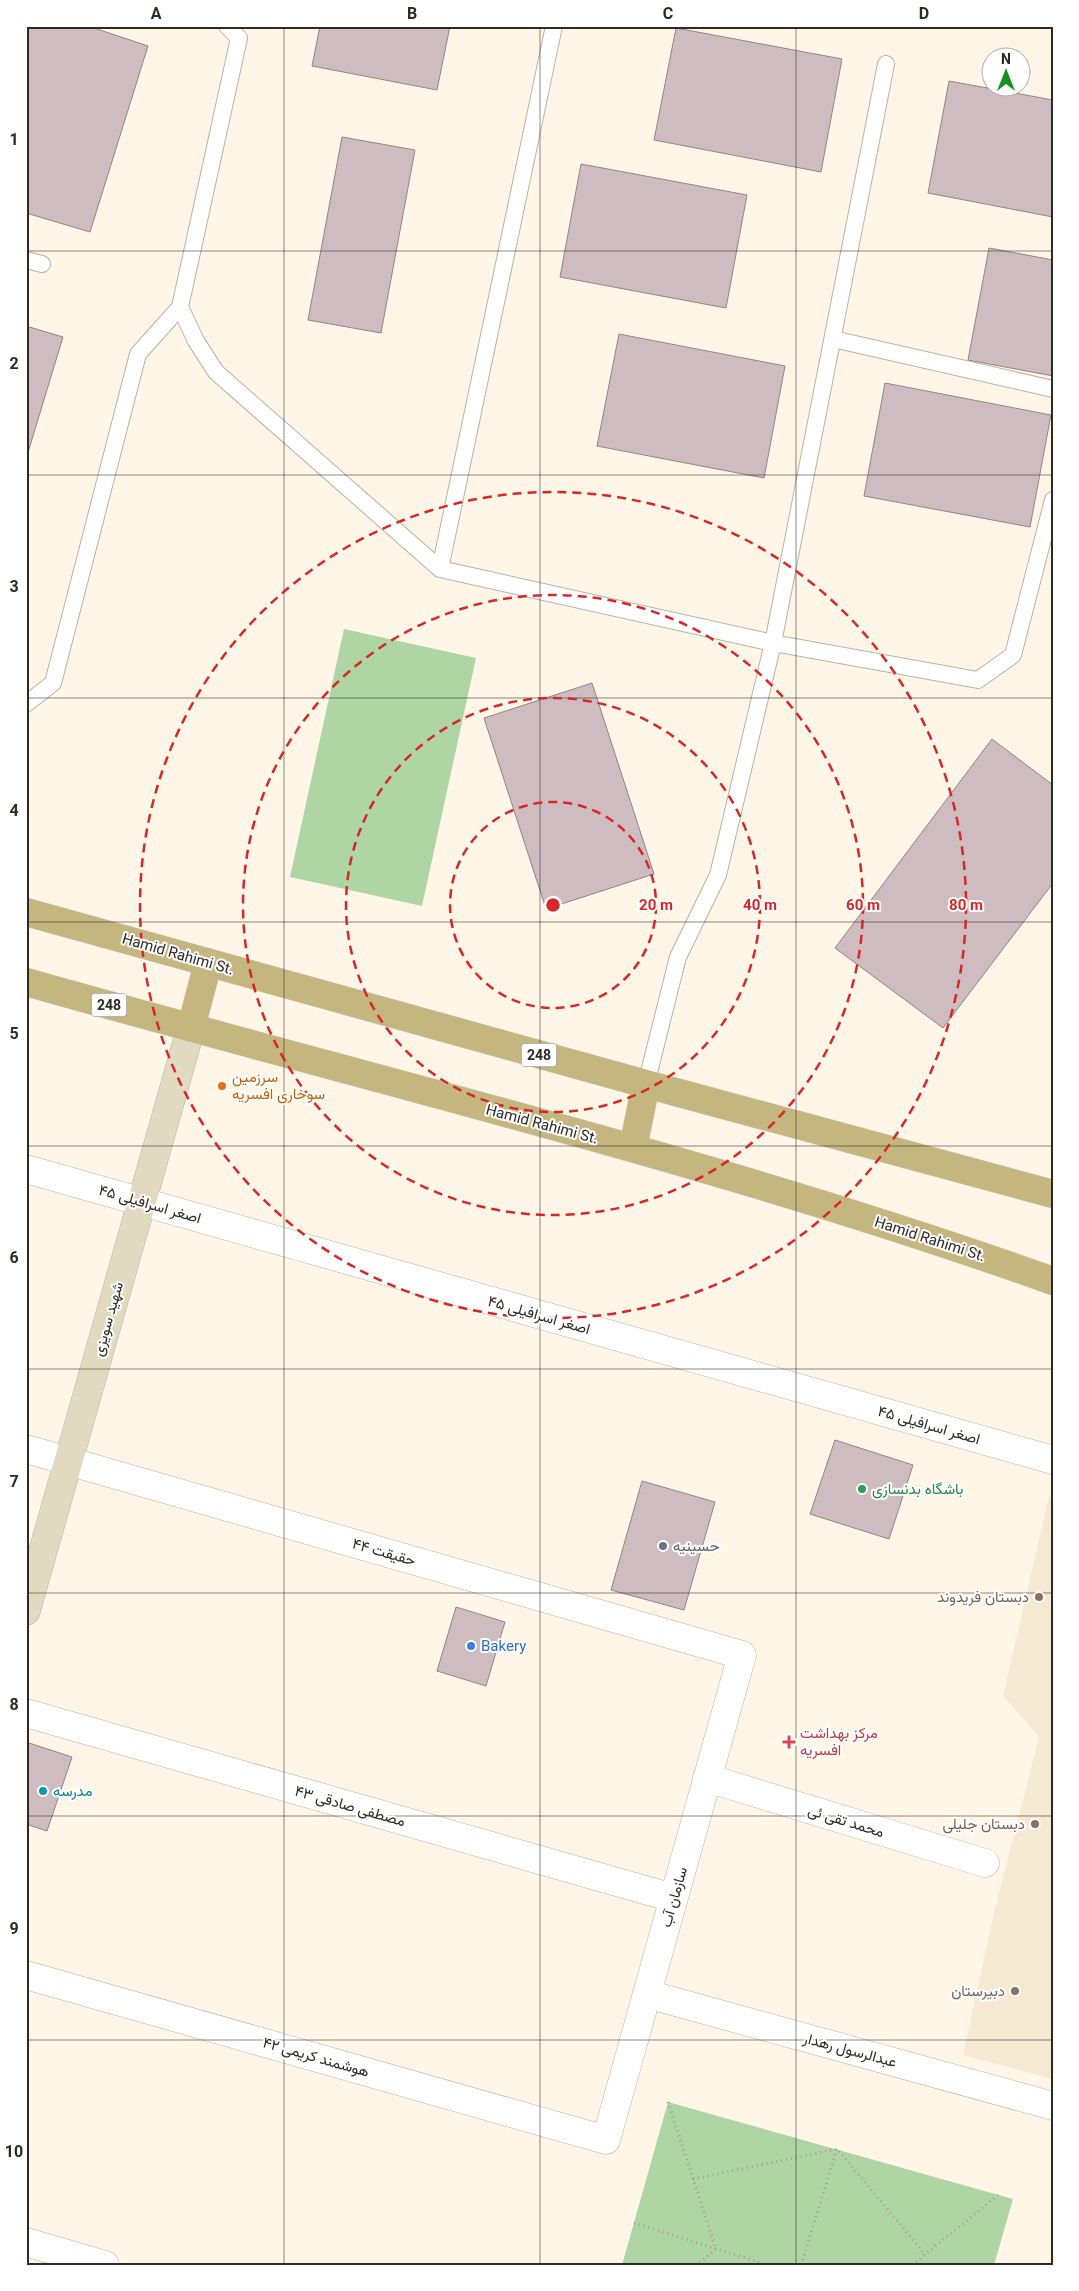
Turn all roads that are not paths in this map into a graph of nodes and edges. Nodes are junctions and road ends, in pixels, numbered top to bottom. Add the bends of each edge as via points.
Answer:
1 (227, 26) edge
2 (554, 26) edge
3 (886, 64) dead end
4 (180, 307) junction
5 (833, 339) junction
6 (1053, 389) edge
7 (1053, 500) edge
8 (440, 569) junction
9 (774, 642) junction
10 (26, 704) edge
11 (26, 912) edge
12 (208, 963) junction
13 (26, 982) edge
14 (191, 1028) junction
15 (646, 1084) junction
16 (633, 1148) junction
17 (26, 1169) edge
18 (1053, 1194) edge
19 (142, 1202) junction
20 (1053, 1281) edge
21 (26, 1449) edge
22 (1053, 1460) edge
23 (68, 1461) junction
24 (26, 1610) edge
25 (742, 1655) joint
26 (26, 1713) edge
27 (707, 1778) junction
28 (984, 1863) dead end
29 (673, 1898) junction
30 (26, 1975) edge
31 (647, 1994) junction
32 (1053, 2106) edge
33 (606, 2140) joint
34 (26, 2242) edge
35 (105, 2265) edge

1 - 4 lane via 239,38
2 - 8 lane
3 - 5 lane
4 - 8 lane via 216,372
4 - 10 lane via 138,354 53,683
5 - 6 lane
5 - 9 lane
7 - 9 lane via 1013,655 978,680
8 - 9 lane
9 - 15 lane via 718,875 678,957
11 - 12 main road, Hamid Rahimi St. / 248
12 - 14 main road
12 - 15 main road, Hamid Rahimi St. / 248
13 - 14 main road, Hamid Rahimi St. / 248
14 - 16 main road, Hamid Rahimi St. / 248
14 - 19 main road, شهید سویزی
15 - 16 main road
15 - 18 main road, Hamid Rahimi St. / 248
16 - 20 main road, Hamid Rahimi St. / 248 via 936,1240
17 - 19 street, اصغر اسرافیلی ۴۵
19 - 22 street, اصغر اسرافیلی ۴۵
19 - 23 main road, شهید سویزی
21 - 23 street, حقیقت ۴۴
23 - 24 main road, شهید سویزی
23 - 25 street, حقیقت ۴۴
25 - 27 street, سازمان آب
26 - 29 street, مصطفی صادقی ۴۳
27 - 28 street, محمد تقی ئی
27 - 29 street, سازمان آب
29 - 31 street, سازمان آب
30 - 33 street, هوشمند کریمی ۴۲
31 - 32 street, عبدالرسول رهدار
31 - 33 street, سازمان آب
34 - 35 street

